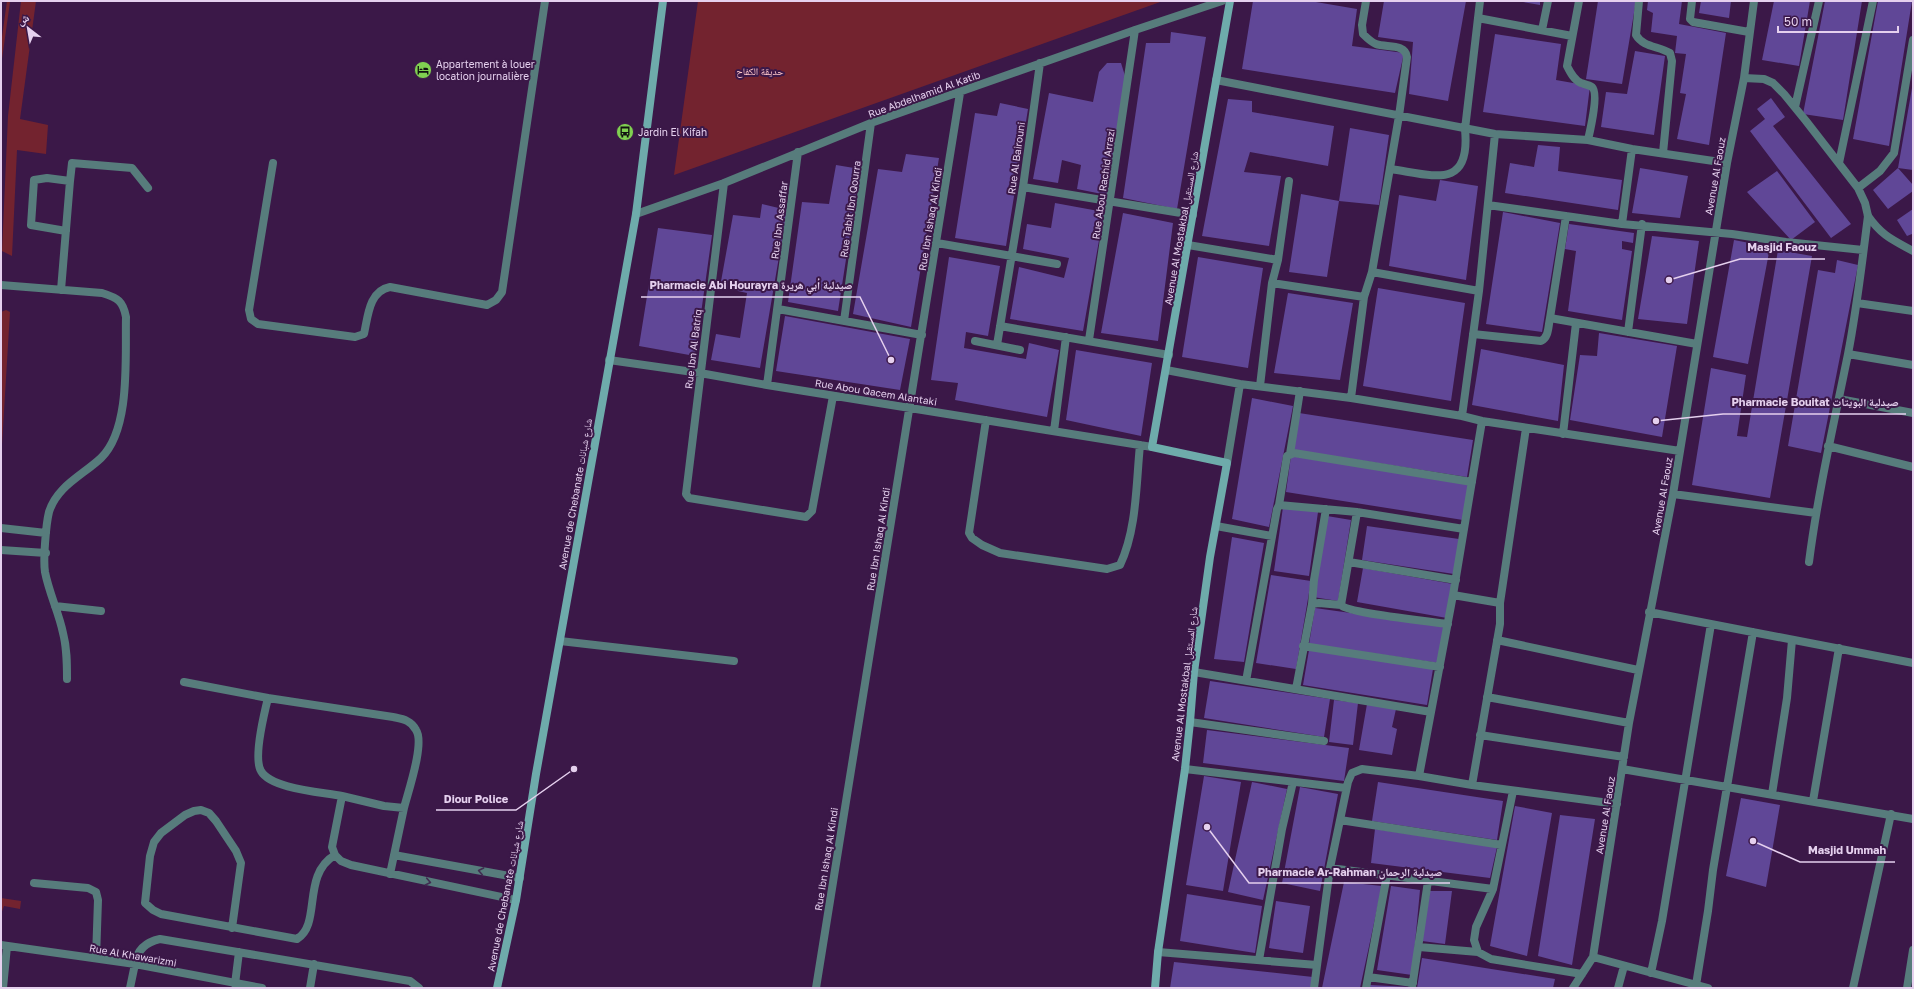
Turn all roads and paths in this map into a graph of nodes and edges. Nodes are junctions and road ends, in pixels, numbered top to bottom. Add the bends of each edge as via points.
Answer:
1 (545, 1) edge
2 (1222, 1) edge
3 (1230, 1) edge
4 (1363, 1) edge
5 (1480, 1) edge
6 (1548, 1) edge
7 (1579, 1) edge
8 (1640, 1) edge
9 (1692, 1) edge
10 (1754, 1) edge
11 (1819, 1) edge
12 (1873, 1) edge
13 (663, 2) edge
14 (1478, 18) junction
15 (1135, 30) junction
16 (1542, 30) junction
17 (1750, 32) junction
18 (1572, 36) junction
19 (1913, 40) edge
20 (1040, 63) junction
21 (1744, 78) junction
22 (1216, 80) junction
23 (960, 93) junction
24 (1795, 107) junction
25 (1399, 116) junction
26 (872, 123) junction
27 (1465, 129) junction
28 (1495, 134) junction
29 (1588, 140) junction
30 (1632, 149) junction
31 (798, 152) junction
32 (1663, 152) junction
33 (273, 163) dead end
34 (1727, 163) junction
35 (1839, 164) junction
36 (1390, 169) junction
37 (70, 181) junction
38 (1289, 181) dead end
39 (724, 183) junction
40 (1023, 187) junction
41 (148, 188) dead end
42 (1858, 188) junction
43 (1110, 201) junction
44 (1488, 205) junction
45 (636, 214) junction
46 (1193, 215) junction
47 (1566, 216) junction
48 (1868, 216) junction
49 (1622, 224) junction
50 (1642, 224) junction
51 (66, 231) junction
52 (1715, 233) junction
53 (937, 243) junction
54 (1188, 245) junction
55 (1863, 250) junction
56 (1913, 251) edge
57 (1012, 256) junction
58 (1278, 260) junction
59 (1057, 264) dead end
60 (1372, 272) junction
61 (1272, 284) junction
62 (1, 285) edge
63 (61, 290) junction
64 (1479, 291) junction
65 (1364, 297) junction
66 (1857, 303) junction
67 (778, 309) junction
68 (1913, 311) edge
69 (1550, 318) junction
70 (844, 321) junction
71 (1576, 323) junction
72 (1000, 326) junction
73 (1628, 332) junction
74 (1473, 334) junction
75 (922, 335) junction
76 (1066, 337) junction
77 (1089, 340) junction
78 (975, 341) dead end
79 (1697, 344) junction
80 (997, 345) junction
81 (1020, 350) dead end
82 (1848, 354) junction
83 (1169, 355) junction
84 (609, 360) junction
85 (1913, 365) edge
86 (1166, 370) junction
87 (700, 373) junction
88 (1240, 384) junction
89 (766, 385) junction
90 (1260, 386) junction
91 (1300, 391) junction
92 (833, 396) junction
93 (1351, 398) junction
94 (1839, 399) junction
95 (910, 408) junction
96 (1913, 413) edge
97 (1462, 416) junction
98 (986, 420) junction
99 (1482, 421) junction
100 (1526, 428) junction
101 (1054, 431) junction
102 (1563, 434) junction
103 (1140, 445) junction
104 (1828, 446) junction
105 (1152, 447) junction
106 (1680, 451) junction
107 (1290, 454) junction
108 (1227, 463) junction
109 (1913, 467) edge
110 (1472, 482) junction
111 (1673, 494) junction
112 (1279, 505) junction
113 (1326, 509) junction
114 (1357, 512) junction
115 (1816, 513) junction
116 (1216, 526) junction
117 (1, 528) edge
118 (1464, 529) junction
119 (46, 533) junction
120 (1272, 536) junction
121 (1, 550) edge
122 (46, 553) junction
123 (1349, 562) junction
124 (1809, 562) dead end
125 (1456, 580) junction
126 (1454, 595) junction
127 (1500, 603) junction
128 (1312, 604) junction
129 (1341, 605) junction
130 (55, 606) junction
131 (101, 611) dead end
132 (1649, 612) junction
133 (1448, 624) junction
134 (1711, 624) junction
135 (1753, 632) junction
136 (1497, 640) junction
137 (1792, 640) junction
138 (560, 641) junction
139 (1303, 646) junction
140 (1839, 648) junction
141 (734, 661) dead end
142 (1913, 663) edge
143 (1440, 668) junction
144 (1638, 670) junction
145 (1194, 672) junction
146 (67, 678) dead end
147 (1246, 681) junction
148 (184, 682) dead end
149 (1296, 689) junction
150 (1487, 697) junction
151 (268, 698) junction
152 (1431, 712) junction
153 (1190, 722) junction
154 (1629, 723) junction
155 (1480, 735) junction
156 (1324, 741) dead end
157 (1624, 757) junction
158 (1184, 769) junction
159 (1622, 769) junction
160 (1418, 776) junction
161 (1685, 779) junction
162 (1293, 782) junction
163 (1472, 785) junction
164 (1727, 786) junction
165 (1346, 788) junction
166 (1513, 791) junction
167 (1772, 794) junction
168 (342, 796) junction
169 (1813, 801) junction
170 (1617, 804) junction
171 (404, 808) junction
172 (1891, 814) junction
173 (1913, 819) edge
174 (1340, 820) junction
175 (1502, 845) junction
176 (335, 855) junction
177 (394, 855) junction
178 (1330, 868) junction
179 (390, 874) junction
180 (1387, 875) junction
181 (520, 878) junction
182 (1428, 881) junction
183 (34, 883) dead end
184 (1493, 890) junction
185 (516, 900) junction
186 (232, 928) junction
187 (4, 945) edge
188 (1419, 947) junction
189 (1913, 950) edge
190 (239, 952) junction
191 (1158, 952) junction
192 (1478, 952) junction
193 (1593, 957) junction
194 (96, 958) junction
195 (1259, 960) junction
196 (135, 964) junction
197 (314, 964) junction
198 (1317, 965) junction
199 (1624, 966) junction
200 (1651, 973) junction
201 (1582, 974) junction
202 (1368, 977) junction
203 (1696, 985) junction
204 (234, 986) edge
205 (1412, 986) edge
206 (3, 988) edge
207 (130, 988) edge
208 (262, 988) edge
209 (310, 988) edge
210 (419, 988) edge
211 (497, 988) edge
212 (816, 988) edge
213 (1155, 988) edge
214 (1314, 988) edge
215 (1366, 988) edge
216 (1573, 988) edge
217 (1618, 988) edge
218 (1708, 988) edge
219 (1853, 988) edge
220 (1907, 988) edge

1 - 33 street via 502,292 496,300 487,305 390,287 382,289 374,296 364,334 355,337 258,324 250,319 249,310
2 - 15 street, Rue Abdelhamid Al Katib
3 - 22 street, Avenue Al Mostakbal شارع المستقبل
4 - 25 street via 1363,34 1376,44 1403,49 1406,52
5 - 14 street
6 - 16 street
7 - 18 street
8 - 32 street via 1636,35 1644,44 1670,53 1672,62
9 - 17 street via 1692,22
10 - 17 street, Avenue Al Faouz
11 - 24 street
12 - 35 street
13 - 45 street, Avenue de Chebanate شارع شبانات
14 - 16 street
14 - 27 street
15 - 20 street, Rue Abdelhamid Al Katib
15 - 43 street, Rue Abou Rachid Arrazi
16 - 18 street
17 - 21 street, Avenue Al Faouz
18 - 29 street via 1567,66 1575,79 1592,87 1595,93
19 - 42 street via 1894,153 1880,171
20 - 23 street, Rue Abdelhamid Al Katib
20 - 40 street, Rue Al Bairouni
21 - 24 street via 1764,79 1773,83
21 - 34 street, Avenue Al Faouz
22 - 25 street
22 - 46 street, Avenue Al Mostakbal شارع المستقبل
23 - 26 street, Rue Abdelhamid Al Katib
23 - 53 street, Rue Ibn Ishaq Al Kindi
24 - 35 street
25 - 27 street
25 - 36 street
26 - 31 street, Rue Abdelhamid Al Katib
26 - 70 street, Rue Tabit Ibn Qourra
27 - 28 street
27 - 36 street via 1467,145 1464,160 1452,173 1436,176
28 - 29 street
28 - 44 street
29 - 30 street
30 - 32 street
30 - 49 street
31 - 39 street, Rue Abdelhamid Al Katib
31 - 67 street, Rue Ibn Assaffar
32 - 34 street
34 - 52 street, Avenue Al Faouz
35 - 42 street
36 - 60 street
37 - 41 street via 72,164 132,168
37 - 51 street
37 - 51 street via 47,178 34,180 31,225
38 - 58 street
39 - 45 street, Rue Abdelhamid Al Katib
39 - 87 street, Rue Ibn Al Batriq
40 - 43 street
40 - 57 street, Rue Al Bairouni
42 - 48 street
43 - 46 street
43 - 77 street, Rue Abou Rachid Arrazi
44 - 47 street
44 - 64 street
45 - 84 street, Avenue de Chebanate شارع شبانات
46 - 54 street, Avenue Al Mostakbal شارع المستقبل
47 - 49 street
47 - 69 street
48 - 55 street
48 - 56 street via 1885,236
49 - 50 street
50 - 52 street
50 - 73 street
51 - 63 street
52 - 55 street
52 - 79 street, Avenue Al Faouz
53 - 57 street
53 - 75 street, Rue Ibn Ishaq Al Kindi
54 - 58 street
54 - 83 street, Avenue Al Mostakbal شارع المستقبل
55 - 66 street
57 - 59 street
57 - 72 street, Rue Al Bairouni
58 - 61 street
60 - 64 street
60 - 65 street
61 - 65 street
61 - 90 street
62 - 63 street
63 - 119 street via 102,293 113,296 123,305 126,317 123,406 113,442 101,457 69,482 57,497 49,511
64 - 74 street
65 - 93 street
66 - 68 street
66 - 82 street
67 - 70 street
67 - 89 street, Rue Ibn Assaffar
69 - 71 street
69 - 74 street via 1547,335 1541,341
70 - 75 street
71 - 73 street
71 - 102 street
72 - 76 street
72 - 80 street, Rue Al Bairouni
73 - 79 street
74 - 97 street
75 - 95 street, Rue Ibn Ishaq Al Kindi
76 - 77 street
76 - 101 street
77 - 83 street
78 - 80 street
79 - 106 street, Avenue Al Faouz
80 - 81 street
82 - 85 street
82 - 94 street
83 - 86 street, Avenue Al Mostakbal شارع المستقبل
84 - 87 street, Rue Abou Qacem Alantaki
84 - 138 street, Avenue de Chebanate شارع شبانات
86 - 88 street
86 - 105 street, Avenue Al Mostakbal شارع المستقبل
87 - 89 street, Rue Abou Qacem Alantaki
87 - 92 street, Rue Ibn Al Batriq via 686,494 689,498 806,517 810,515
88 - 90 street
88 - 108 street, Avenue Al Mostakbal شارع المستقبل
89 - 92 street, Rue Abou Qacem Alantaki
90 - 91 street
91 - 93 street
91 - 107 street
92 - 95 street, Rue Abou Qacem Alantaki
93 - 97 street
94 - 96 street
94 - 104 street
95 - 98 street, Rue Abou Qacem Alantaki
95 - 212 street, Rue Ibn Ishaq Al Kindi
97 - 99 street
98 - 101 street, Rue Abou Qacem Alantaki
98 - 103 street via 969,533 982,545 1000,553 1107,569 1120,565 1127,550 1132,526
99 - 100 street
99 - 110 street
100 - 102 street
100 - 127 street
101 - 103 street, Rue Abou Qacem Alantaki
102 - 106 street
103 - 105 street
104 - 109 street
104 - 115 street
105 - 108 street
106 - 111 street, Avenue Al Faouz
107 - 110 street
107 - 112 street via 1287,456
108 - 116 street, Avenue Al Mostakbal شارع المستقبل
110 - 118 street
111 - 115 street
111 - 132 street, Avenue Al Faouz
112 - 113 street
112 - 120 street
113 - 114 street
113 - 128 street
114 - 118 street
114 - 123 street
115 - 124 street
116 - 120 street
116 - 145 street, Avenue Al Mostakbal شارع المستقبل
117 - 119 street
118 - 125 street
119 - 122 street
120 - 147 street
121 - 122 street
122 - 130 street via 45,571
123 - 125 street
123 - 129 street
125 - 126 street
126 - 127 street
126 - 133 street
127 - 136 street
128 - 129 street
128 - 139 street
129 - 133 street via 1364,612
130 - 131 street
130 - 146 street via 63,632
132 - 134 street
132 - 144 street, Avenue Al Faouz
133 - 143 street
134 - 135 street
134 - 161 street
135 - 137 street
135 - 164 street
136 - 144 street
136 - 150 street
137 - 140 street
137 - 167 street via 1787,698
138 - 141 street
138 - 181 street, Avenue de Chebanate شارع شبانات
139 - 143 street
139 - 149 street
140 - 142 street
140 - 169 street
143 - 152 street
144 - 154 street, Avenue Al Faouz
145 - 147 street
145 - 153 street, Avenue Al Mostakbal شارع المستقبل
147 - 149 street
148 - 151 street
149 - 152 street
150 - 154 street
150 - 155 street
151 - 168 street via 262,721 258,762 260,771 266,778 282,785
151 - 171 street via 393,717 406,720 413,725 418,731 419,743
152 - 160 street
153 - 156 street
153 - 158 street, Avenue Al Mostakbal شارع المستقبل
154 - 157 street, Avenue Al Faouz
155 - 157 street
155 - 163 street
157 - 159 street, Avenue Al Faouz
158 - 162 street
158 - 191 street, Avenue Al Mostakbal شارع المستقبل
159 - 161 street
159 - 170 street, Avenue Al Faouz
160 - 163 street
160 - 165 street via 1357,770 1349,776
161 - 164 street
161 - 200 street
162 - 165 street
162 - 195 street
163 - 166 street
164 - 167 street
164 - 203 street
165 - 174 street
166 - 170 street
166 - 175 street
167 - 169 street
168 - 171 street
168 - 176 street via 332,847
169 - 172 street
170 - 193 street, Avenue Al Faouz
171 - 177 street
172 - 173 street
172 - 219 street
174 - 175 street
174 - 178 street
175 - 184 street
176 - 179 street via 351,865
176 - 186 street via 319,870 308,923 302,936 297,939
177 - 179 street
181 -> 177 street
178 - 180 street
178 - 198 street
179 -> 185 street
180 - 182 street
180 - 202 street
181 - 185 street, Avenue de Chebanate شارع شبانات
182 - 184 street
182 - 188 street
183 - 194 street via 88,888 96,892
184 - 192 street via 1476,927 1474,940
185 - 211 street, Avenue de Chebanate شارع شبانات
186 - 186 street via 241,863 236,851 209,813 194,811 171,824 154,842 145,903 161,914
187 - 194 street, Rue Al Khawarizmi
187 - 206 street
188 - 192 street
188 - 205 street
189 - 220 street
190 - 196 street via 160,939 141,948
190 - 197 street
190 - 204 street
191 - 195 street
191 - 213 street, Avenue Al Mostakbal شارع المستقبل
192 - 201 street via 1491,959
193 - 199 street
193 - 201 street, Avenue Al Faouz
194 - 196 street, Rue Al Khawarizmi
195 - 198 street
196 - 204 street, Rue Al Khawarizmi
196 - 207 street
197 - 209 street
197 - 210 street via 410,981
198 - 214 street
199 - 200 street
199 - 217 street
200 - 203 street
201 - 216 street, Avenue Al Faouz
202 - 205 street
202 - 215 street
203 - 218 street
204 - 208 street, Rue Al Khawarizmi

